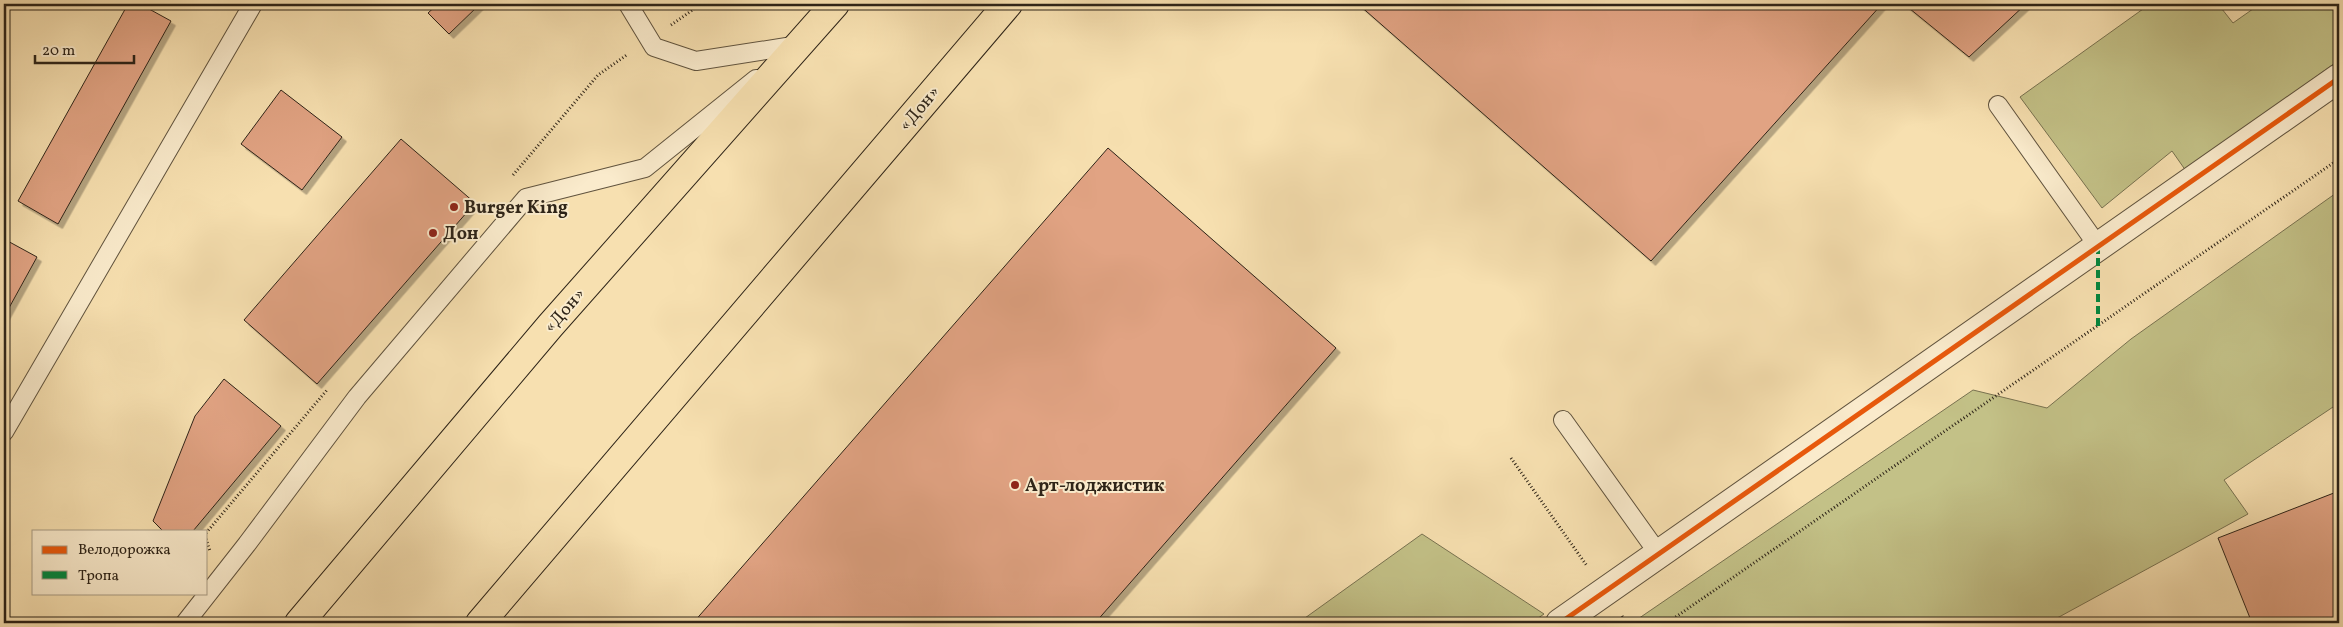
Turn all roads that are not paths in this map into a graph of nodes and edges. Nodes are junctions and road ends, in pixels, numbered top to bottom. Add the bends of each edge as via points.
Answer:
1 (252, 4) edge
2 (628, 4) edge
3 (835, 4) edge
4 (1008, 4) edge
5 (799, 44) junction
6 (2339, 78) edge
7 (1998, 105) dead end
8 (2098, 246) junction
9 (1563, 420) dead end
10 (4, 432) edge
11 (1658, 553) junction
12 (208, 594) edge
13 (208, 594) edge
14 (483, 621) edge
15 (185, 623) edge
16 (300, 623) edge
17 (1560, 623) edge

1 - 10 lane
2 - 5 lane via 654,47 696,61
3 - 5 highway, «Дон»
4 - 14 highway, «Дон»
5 - 12 lane via 645,168 526,198 357,397
5 - 16 highway, «Дон» via 550,326
6 - 8 street
7 - 8 lane
8 - 11 street
9 - 11 lane
11 - 17 street
13 - 15 lane

